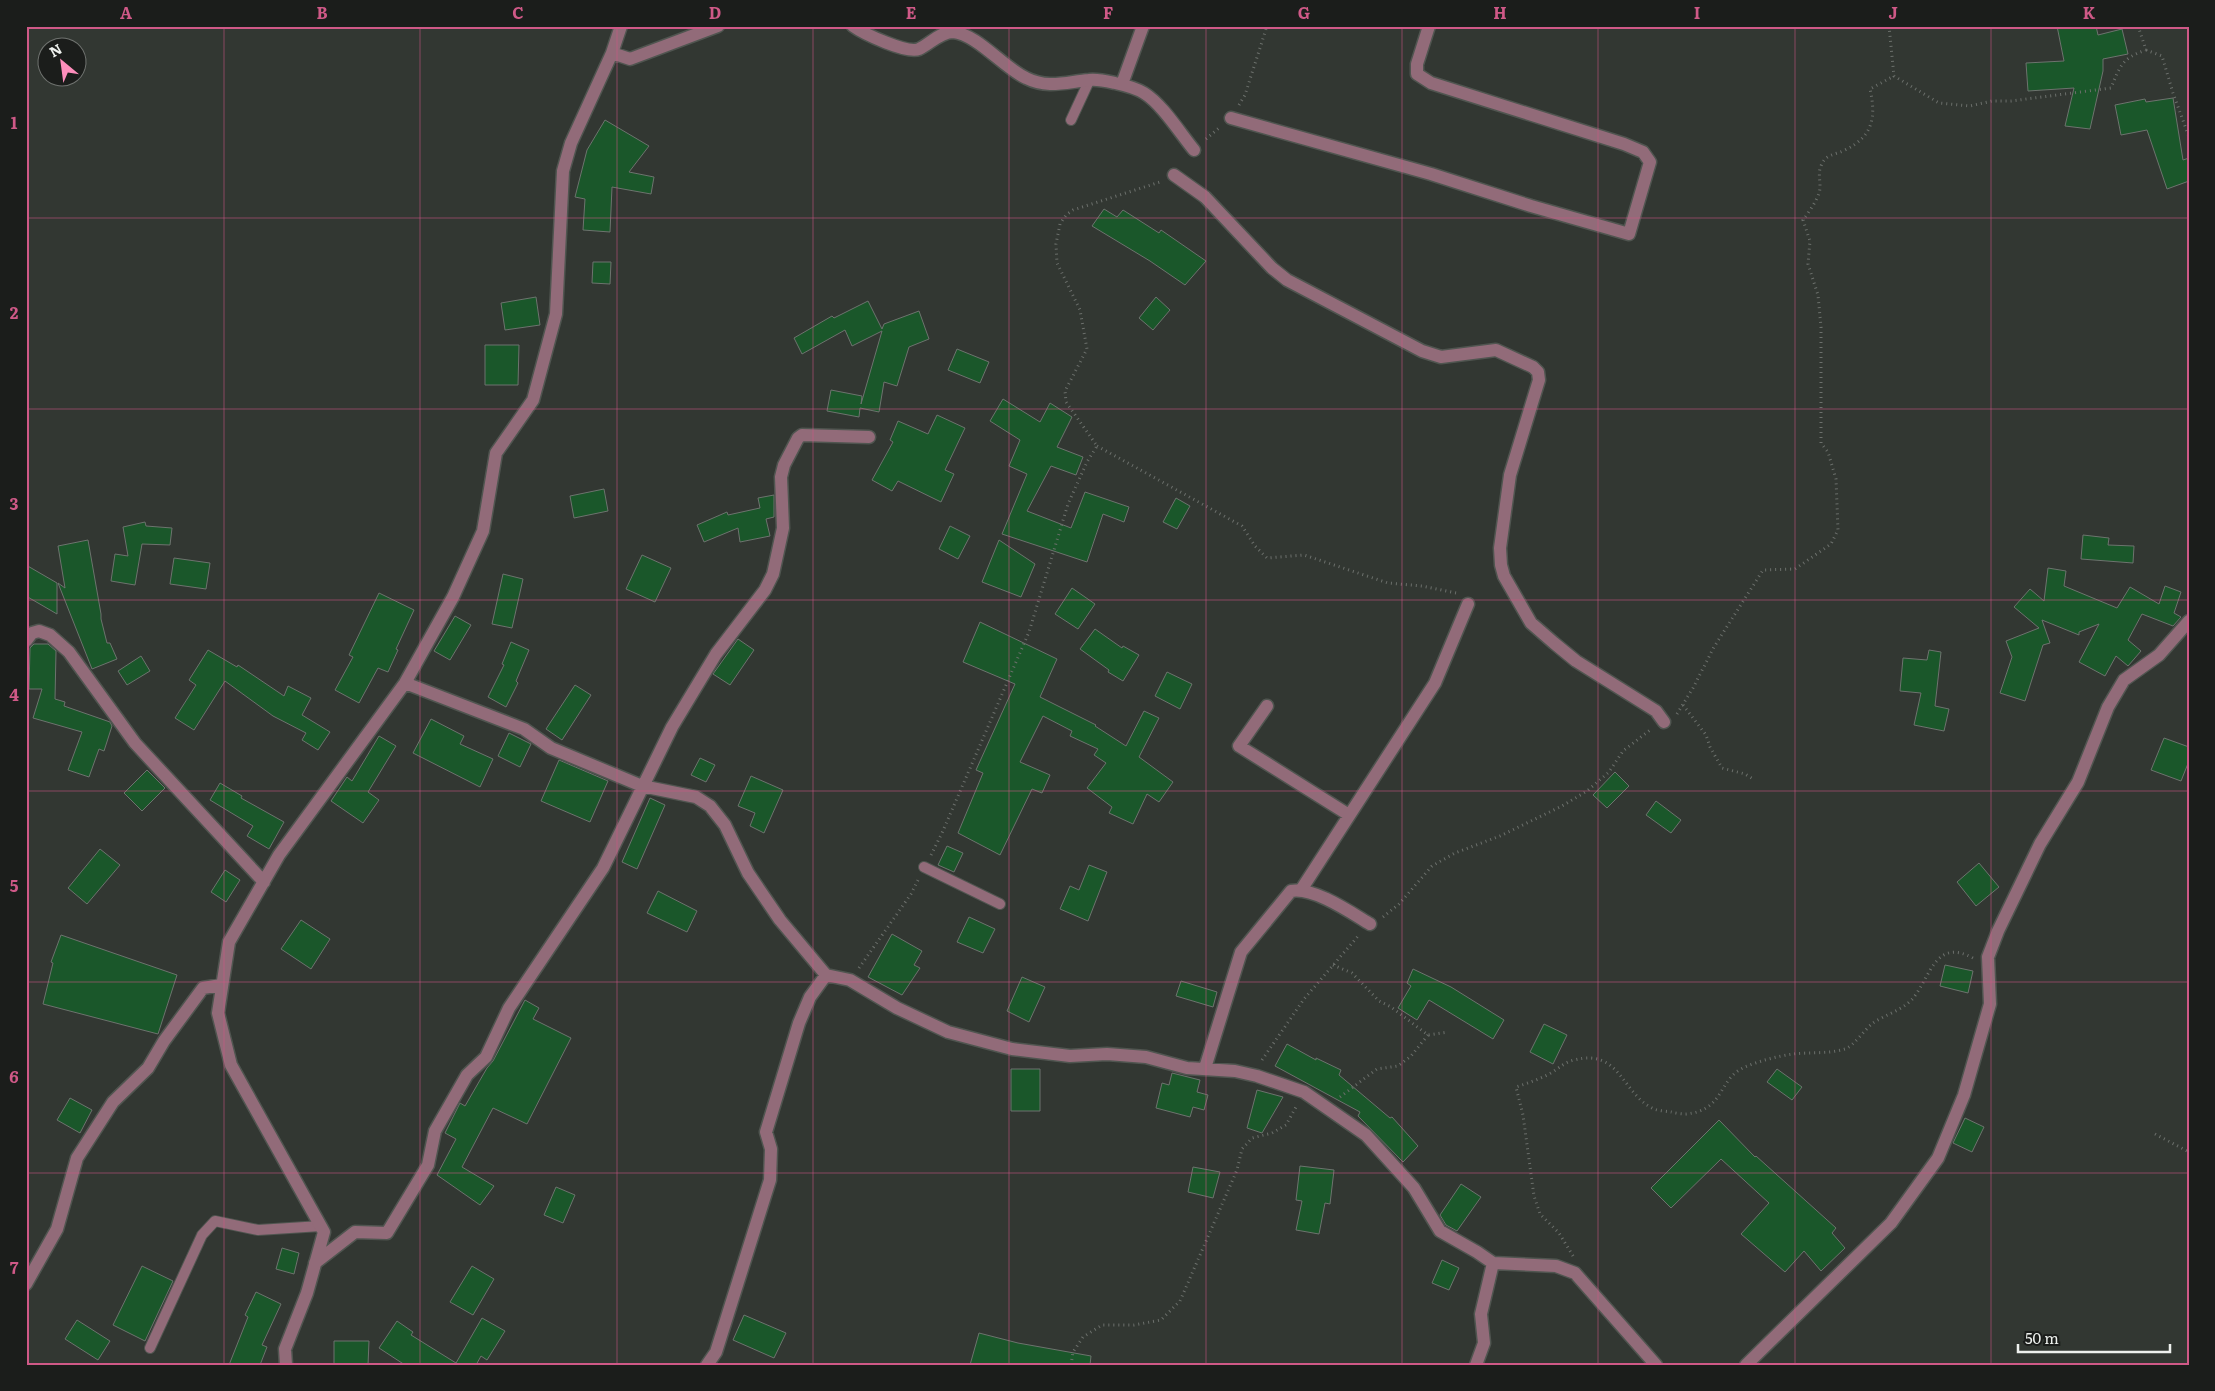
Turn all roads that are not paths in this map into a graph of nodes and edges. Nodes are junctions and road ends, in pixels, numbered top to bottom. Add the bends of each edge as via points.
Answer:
1 (621, 26) edge
2 (718, 26) edge
3 (853, 26) edge
4 (1143, 26) edge
5 (1430, 26) edge
6 (612, 53) junction
7 (1090, 79) junction
8 (1122, 84) junction
9 (1231, 118) road end
10 (1071, 120) dead end
11 (1194, 150) road end
12 (1174, 175) road end
13 (869, 437) dead end
14 (1468, 604) road end
15 (2189, 621) edge
16 (26, 641) edge
17 (405, 683) junction
18 (1267, 706) dead end
19 (1664, 722) road end
20 (642, 786) junction
21 (1349, 815) junction
22 (924, 867) road end
23 (264, 882) junction
24 (1301, 890) junction
25 (1000, 904) dead end
26 (1370, 924) road end
27 (826, 974) junction
28 (221, 985) junction
29 (1205, 1068) junction
30 (321, 1226) junction
31 (315, 1263) junction
32 (1493, 1263) junction
33 (26, 1284) edge
34 (150, 1348) dead end
35 (286, 1365) edge
36 (707, 1365) edge
37 (1476, 1365) edge
38 (1656, 1365) edge
39 (1746, 1365) edge

1 - 6 street
2 - 6 street via 630,59
3 - 7 street via 907,51 918,50 942,34 953,32 968,37 1025,78 1041,84 1058,85
4 - 8 street
5 - 9 street via 1417,64 1417,74 1431,83 1644,152 1650,162 1629,234
6 - 17 street via 571,143 563,171 556,314 533,400 496,453 483,531 453,597
7 - 8 street
7 - 10 lane
8 - 11 street via 1144,93 1155,103
12 - 19 street via 1205,197 1272,268 1307,292 1422,351 1441,357 1496,350 1538,372 1539,380 1510,475 1500,548 1504,576 1531,622 1576,661 1656,711
13 - 20 street via 802,434 798,438 781,477 783,528 773,574 765,590 716,654 672,727
14 - 21 street via 1435,683
15 - 39 street via 2159,655 2124,680 2112,700 2078,782 2040,844 1998,931 1988,957 1990,1004 1964,1095 1938,1158 1891,1223
16 - 23 street via 32,633 39,631 50,635 69,652 135,742
17 - 20 street via 524,729 551,748
17 - 23 street via 279,856
18 - 21 street via 1239,746
20 - 27 street via 696,797 710,806 725,825 748,873
20 - 31 street via 603,868 509,1008 486,1057 467,1075 435,1131 428,1165 387,1233 355,1232
21 - 24 street
22 - 25 lane
23 - 28 street via 229,942
24 - 26 street via 1329,901
24 - 29 street via 1291,891 1240,952
27 - 29 street via 850,980 897,1008 948,1032 1012,1049 1070,1056 1146,1057 1187,1068
27 - 36 street via 810,997 796,1032 766,1132 771,1149 770,1180 716,1352
28 - 30 street via 218,1013 231,1065
28 - 33 street via 203,988 148,1068 112,1102 77,1158 57,1229
29 - 32 street via 1235,1070 1304,1092 1366,1135 1414,1188 1440,1231
30 - 31 street via 324,1232
30 - 34 lane via 258,1230 215,1220 202,1235
31 - 35 street via 285,1349
32 - 37 street via 1481,1314 1484,1343
32 - 38 street via 1556,1266 1575,1273

